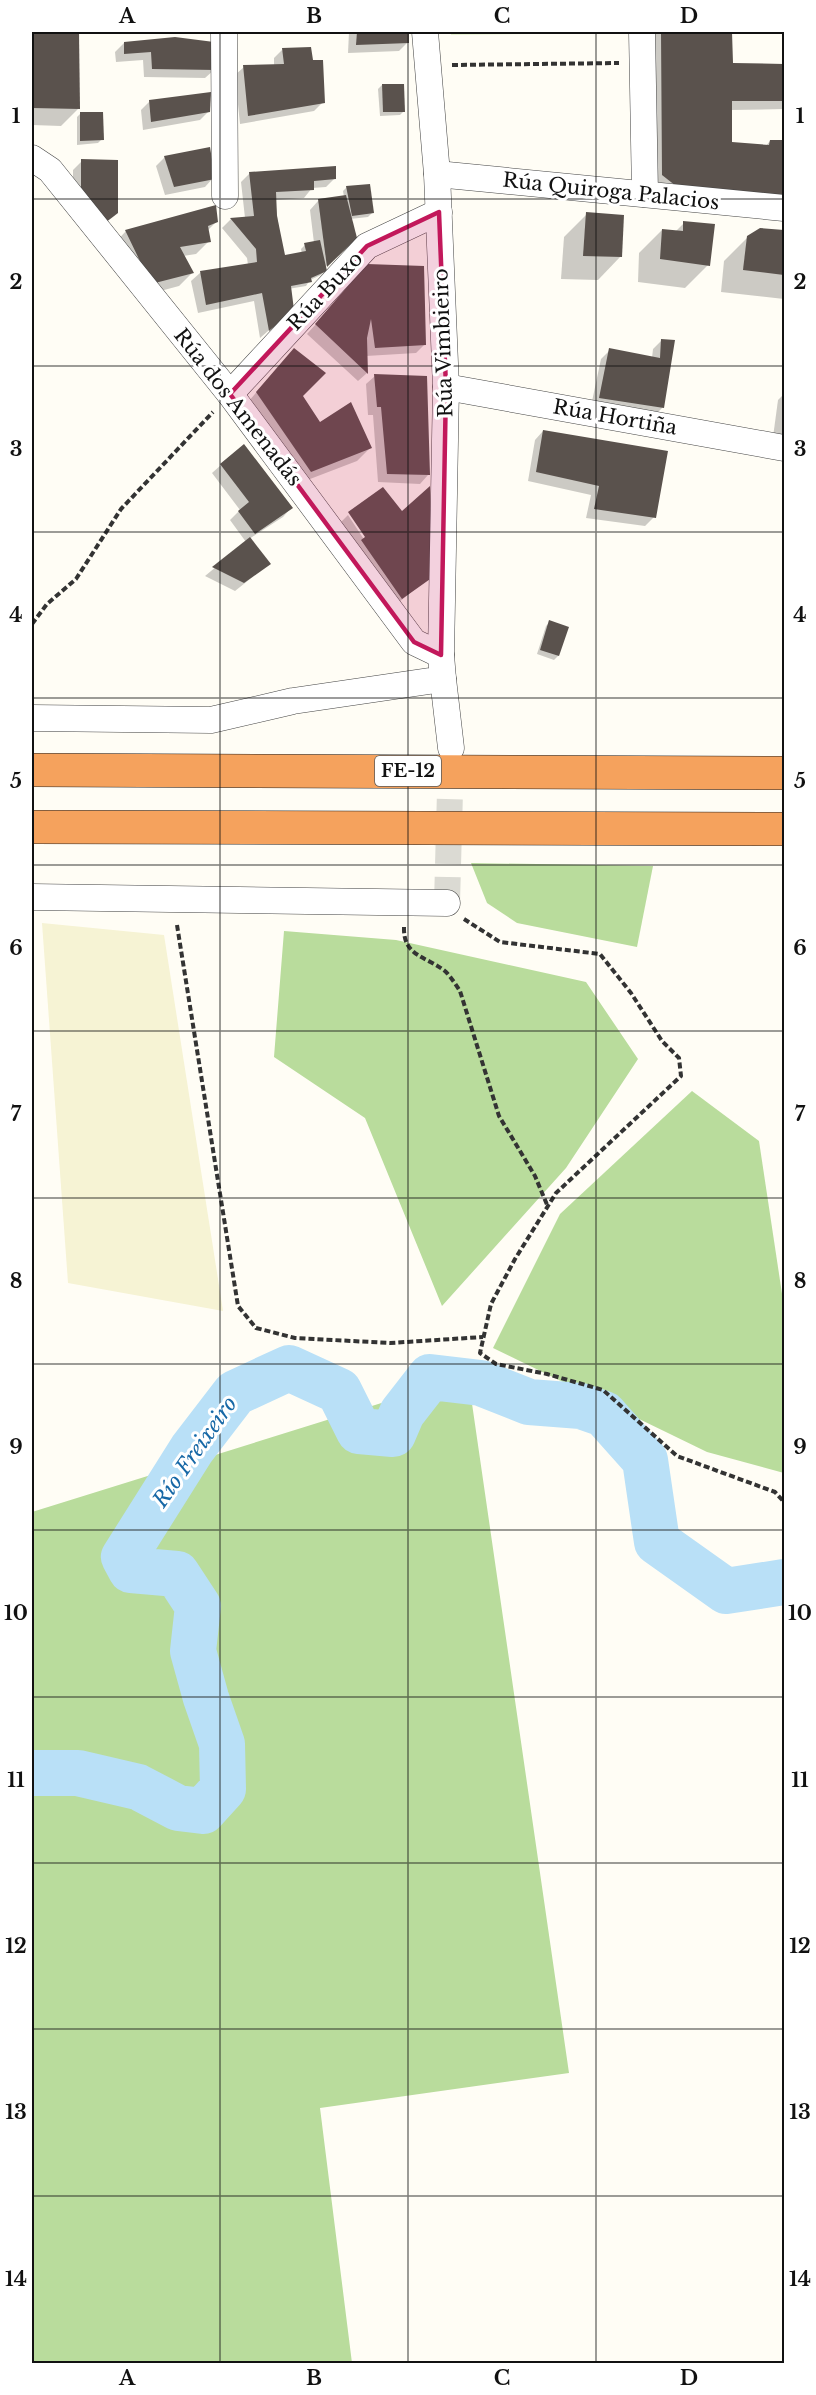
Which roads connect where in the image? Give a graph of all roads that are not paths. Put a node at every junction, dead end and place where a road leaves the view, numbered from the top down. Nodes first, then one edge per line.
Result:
1 (224, 32) edge
2 (425, 32) edge
3 (642, 32) edge
4 (32, 158) edge
5 (437, 174) junction
6 (645, 194) junction
7 (225, 196) dead end
8 (784, 208) edge
9 (439, 212) junction
10 (446, 387) junction
11 (230, 394) junction
12 (784, 448) edge
13 (442, 667) junction
14 (32, 718) edge
15 (451, 748) tunnel mouth
16 (32, 770) edge
17 (784, 773) edge
18 (32, 827) edge
19 (784, 829) edge
20 (32, 897) edge
21 (447, 903) road end

1 - 7 street
2 - 5 street, Rúa Vimbieiro
3 - 6 street
4 - 11 street, Rúa dos Amenadás
5 - 6 street, Rúa Quiroga Palacios
5 - 9 street, Rúa Vimbieiro
6 - 8 street, Rúa Quiroga Palacios
9 - 10 street, Rúa Vimbieiro
9 - 11 street, Rúa Buxo
10 - 12 street, Rúa Hortiña
10 - 13 street, Rúa Vimbieiro
11 - 13 street, Rúa dos Amenadás
13 - 14 street
13 - 15 street, Rúa Vimbieiro
16 - 17 highway, FE-12
18 - 19 highway
20 - 21 street

